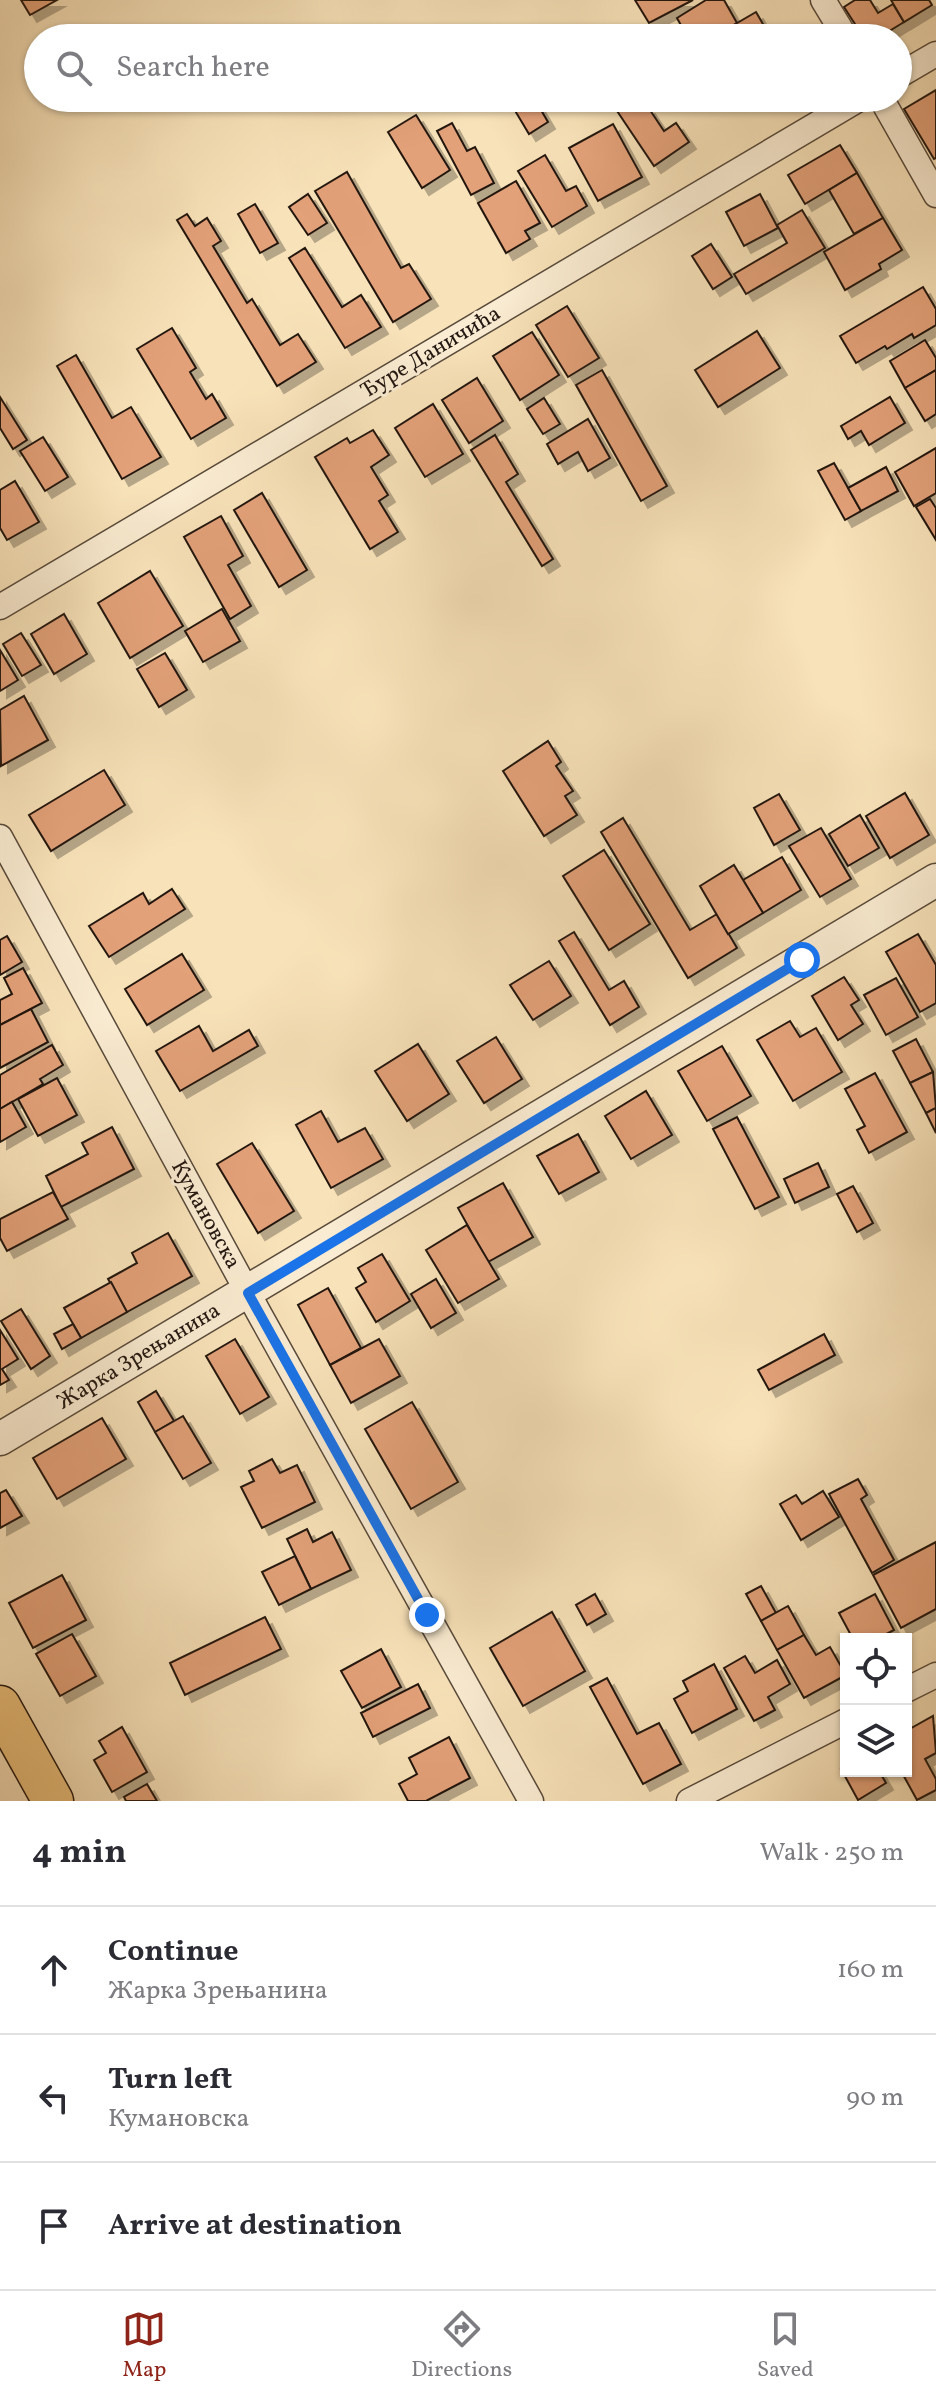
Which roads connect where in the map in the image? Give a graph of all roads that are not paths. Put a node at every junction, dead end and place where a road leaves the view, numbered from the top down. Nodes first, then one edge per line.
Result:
1 (823, 0) edge
2 (838, 24) edge
3 (936, 54) edge
4 (912, 68) edge
5 (837, 112) edge
6 (889, 112) edge
7 (936, 195) edge
8 (0, 607) edge
9 (0, 837) edge
10 (936, 880) edge
11 (248, 1293) junction
12 (0, 1439) edge
13 (936, 1675) edge
14 (912, 1687) edge
15 (0, 1706) edge
16 (840, 1724) edge
17 (53, 1801) edge
18 (531, 1801) edge
19 (689, 1801) edge

1 - 2 street
3 - 4 street
5 - 8 street, Ђуре Даничића
6 - 7 street
9 - 11 street, Кумановска
10 - 11 street, Жарка Зрењанина
11 - 12 street, Жарка Зрењанина
11 - 18 street, Кумановска
13 - 14 street
15 - 17 main road
16 - 19 street

